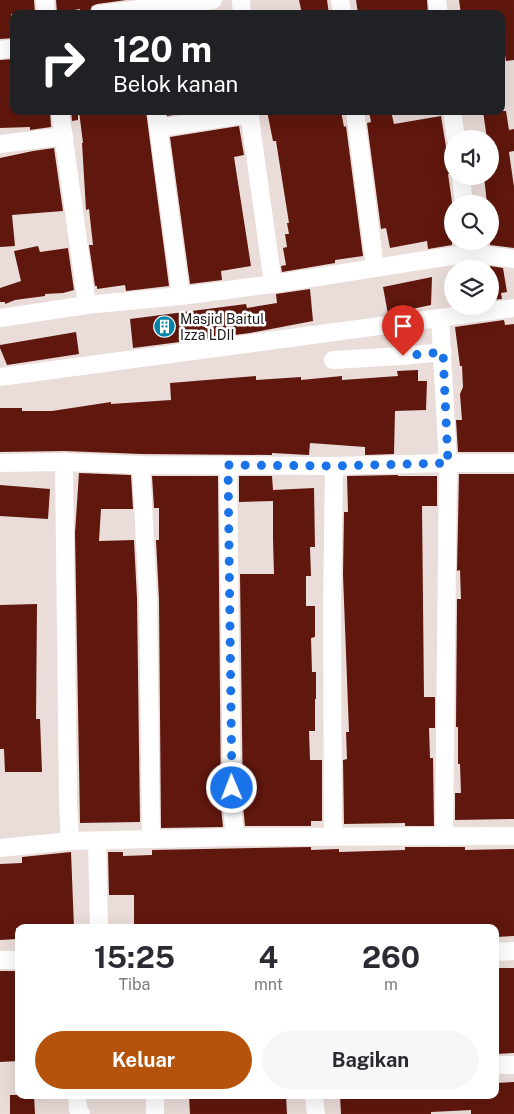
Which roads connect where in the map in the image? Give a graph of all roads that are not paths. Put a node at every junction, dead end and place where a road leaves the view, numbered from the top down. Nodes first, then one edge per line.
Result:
1 (213, 0) edge
2 (148, 7) edge
3 (127, 10) edge
4 (61, 115) edge
5 (223, 115) edge
6 (250, 115) edge
7 (356, 115) edge
8 (453, 115) edge
9 (157, 120) edge
10 (455, 130) edge
11 (64, 136) junction
12 (0, 144) edge
13 (456, 250) edge
14 (481, 250) edge
15 (514, 259) edge
16 (375, 268) junction
17 (273, 284) junction
18 (181, 296) junction
19 (86, 305) junction
20 (514, 308) edge
21 (0, 318) edge
22 (440, 318) junction
23 (443, 352) junction
24 (333, 360) dead end
25 (0, 377) edge
26 (64, 462) junction
27 (0, 463) edge
28 (448, 463) junction
29 (514, 463) edge
30 (141, 465) junction
31 (228, 465) junction
32 (334, 466) junction
33 (514, 836) edge
34 (235, 837) junction
35 (334, 837) junction
36 (444, 837) junction
37 (151, 839) junction
38 (70, 841) junction
39 (97, 841) junction
40 (0, 848) edge
41 (99, 924) edge
42 (514, 951) edge
43 (499, 952) edge
44 (0, 960) edge
45 (15, 960) edge
46 (514, 1064) edge
47 (499, 1065) edge
48 (77, 1099) edge
49 (155, 1099) edge
50 (314, 1099) edge
51 (81, 1114) edge
52 (155, 1114) edge
53 (316, 1114) edge

1 - 2 street
2 - 3 street
4 - 11 street
5 - 9 street
6 - 17 street
7 - 16 street
8 - 10 street
9 - 18 street
11 - 12 street
11 - 19 street
13 - 16 street
14 - 15 street
16 - 17 street
17 - 18 street
18 - 19 street
19 - 21 street
20 - 22 street
22 - 23 street
22 - 25 street
23 - 24 street
23 - 28 street
26 - 27 street
26 - 30 street
26 - 38 street
28 - 29 street
28 - 32 street
28 - 36 street
30 - 31 street
30 - 37 street
31 - 32 street
31 - 34 street
32 - 35 street
33 - 36 street
34 - 35 street
34 - 37 street
35 - 36 street
37 - 39 street
38 - 39 street
38 - 40 street
39 - 41 street
42 - 43 street
44 - 45 street
46 - 47 street
48 - 51 street
49 - 52 street
50 - 53 street

